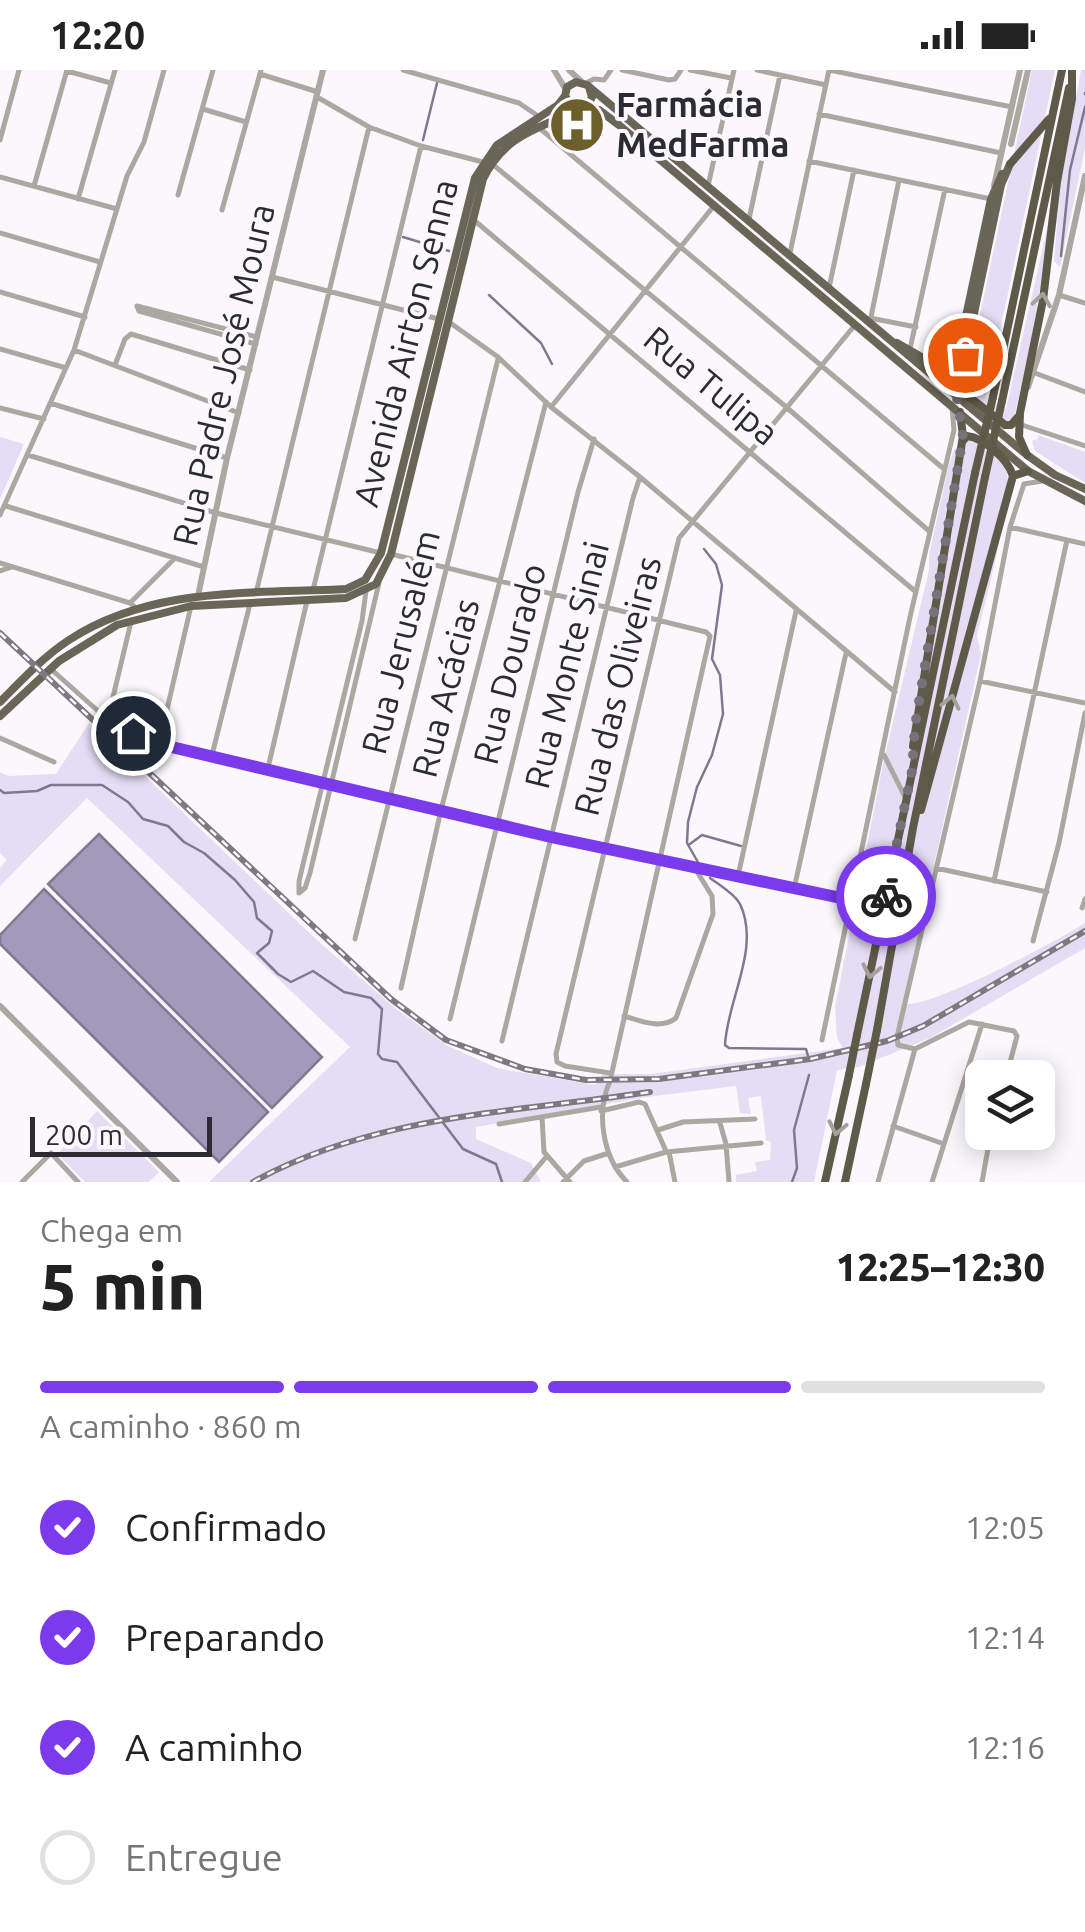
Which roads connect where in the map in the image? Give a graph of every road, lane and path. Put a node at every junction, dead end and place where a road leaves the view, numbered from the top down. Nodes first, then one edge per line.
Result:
1 (19, 70) edge
2 (115, 70) edge
3 (164, 70) edge
4 (213, 70) edge
5 (324, 70) edge
6 (403, 70) edge
7 (440, 70) edge
8 (554, 70) edge
9 (568, 70) edge
10 (612, 70) edge
11 (622, 70) edge
12 (680, 70) edge
13 (690, 70) edge
14 (757, 70) edge
15 (829, 70) edge
16 (1020, 70) edge
17 (1028, 70) edge
18 (1062, 70) edge
19 (67, 71) edge
20 (1072, 71) edge
21 (261, 72) edge
22 (733, 74) edge
23 (780, 75) junction
24 (437, 82) junction
25 (111, 83) junction
26 (586, 84) junction
27 (826, 85) junction
28 (566, 93) junction
29 (317, 94) junction
30 (1012, 107) junction
31 (582, 108) junction
32 (202, 109) junction
33 (819, 114) junction
34 (1052, 115) junction
35 (537, 121) junction
36 (246, 122) junction
37 (368, 127) junction
38 (1038, 133) junction
39 (0, 140) edge
40 (1011, 144) joint
41 (421, 146) junction
42 (1001, 153) junction
43 (809, 161) junction
44 (487, 163) junction
45 (1010, 164) junction
46 (854, 170) junction
47 (0, 176) edge
48 (1085, 176) edge
49 (899, 180) junction
50 (34, 186) junction
51 (708, 186) junction
52 (945, 189) junction
53 (1083, 192) edge
54 (178, 195) dead end
55 (991, 197) junction
56 (78, 199) junction
57 (715, 204) junction
58 (118, 210) junction
59 (222, 210) dead end
60 (749, 219) junction
61 (474, 220) junction
62 (0, 234) edge
63 (680, 246) junction
64 (789, 254) junction
65 (100, 262) junction
66 (272, 278) junction
67 (829, 288) junction
68 (645, 290) junction
69 (328, 291) junction
70 (0, 292) edge
71 (1059, 295) junction
72 (1085, 302) edge
73 (382, 304) junction
74 (169, 315) junction
75 (85, 317) junction
76 (443, 320) junction
77 (863, 321) junction
78 (916, 328) junction
79 (609, 334) junction
80 (257, 340) junction
81 (888, 340) junction
82 (0, 349) edge
83 (74, 350) junction
84 (962, 354) junction
85 (914, 355) junction
86 (498, 358) junction
87 (115, 365) junction
88 (822, 365) junction
89 (66, 368) junction
90 (250, 370) junction
91 (1034, 373) junction
92 (959, 384) junction
93 (1085, 392) edge
94 (1024, 396) junction
95 (998, 399) junction
96 (953, 400) junction
97 (50, 403) junction
98 (548, 404) junction
99 (786, 406) junction
100 (0, 408) edge
101 (960, 412) junction
102 (239, 413) junction
103 (1020, 418) junction
104 (44, 419) junction
105 (594, 439) junction
106 (962, 442) junction
107 (1085, 446) edge
108 (751, 451) junction
109 (26, 455) junction
110 (1027, 455) junction
111 (228, 458) junction
112 (944, 469) junction
113 (1028, 471) junction
114 (980, 474) junction
115 (1013, 476) junction
116 (640, 477) junction
117 (1044, 481) junction
118 (1085, 489) edge
119 (1085, 501) edge
120 (5, 506) junction
121 (216, 513) junction
122 (0, 515) edge
123 (693, 524) junction
124 (270, 526) junction
125 (1010, 527) junction
126 (930, 532) junction
127 (325, 540) junction
128 (1067, 540) junction
129 (1085, 544) edge
130 (386, 554) junction
131 (175, 558) junction
132 (0, 564) edge
133 (444, 566) junction
134 (12, 567) junction
135 (204, 567) junction
136 (0, 572) edge
137 (380, 578) junction
138 (498, 581) junction
139 (312, 590) junction
140 (366, 591) junction
141 (916, 592) junction
142 (256, 593) junction
143 (553, 593) junction
144 (198, 596) junction
145 (279, 597) junction
146 (307, 601) junction
147 (250, 604) junction
148 (133, 605) junction
149 (191, 606) junction
150 (606, 608) junction
151 (796, 611) junction
152 (132, 620) junction
153 (660, 622) junction
154 (846, 652) junction
155 (50, 668) junction
156 (980, 681) junction
157 (895, 692) junction
158 (350, 693) junction
159 (1034, 693) junction
160 (0, 702) edge
161 (1085, 704) edge
162 (1085, 714) edge
163 (0, 716) edge
164 (108, 719) junction
165 (0, 738) edge
166 (159, 744) junction
167 (882, 753) junction
168 (212, 756) junction
169 (54, 762) dead end
170 (268, 769) junction
171 (912, 771) junction
172 (324, 782) junction
173 (332, 784) junction
174 (388, 798) junction
175 (906, 799) junction
176 (441, 810) junction
177 (496, 824) junction
178 (914, 828) junction
179 (551, 837) junction
180 (604, 849) junction
181 (660, 861) junction
182 (936, 868) junction
183 (696, 870) junction
184 (738, 876) junction
185 (994, 881) junction
186 (794, 889) junction
187 (1046, 892) junction
188 (1085, 899) edge
189 (853, 901) junction
190 (884, 907) junction
191 (1082, 908) dead end
192 (354, 939) dead end
193 (1033, 941) dead end
194 (401, 988) dead end
195 (0, 1006) edge
196 (624, 1016) junction
197 (450, 1018) dead end
198 (982, 1024) junction
199 (822, 1040) dead end
200 (502, 1041) dead end
201 (914, 1049) junction
202 (1010, 1060) edge
203 (610, 1073) junction
204 (601, 1109) junction
205 (542, 1117) junction
206 (755, 1119) dead end
207 (720, 1123) junction
208 (499, 1124) dead end
209 (894, 1126) junction
210 (658, 1130) junction
211 (761, 1142) dead end
212 (726, 1144) junction
213 (944, 1144) junction
214 (988, 1150) edge
215 (668, 1152) junction
216 (609, 1154) junction
217 (547, 1156) junction
218 (615, 1167) junction
219 (566, 1181) edge
220 (22, 1182) edge
221 (78, 1182) edge
222 (176, 1182) edge
223 (525, 1182) edge
224 (627, 1182) edge
225 (675, 1182) edge
226 (729, 1182) edge
227 (825, 1182) edge
228 (844, 1182) edge
229 (878, 1182) edge
230 (932, 1182) edge
231 (982, 1182) edge

1 - 39 street
2 - 25 street
3 - 58 street
4 - 32 street
5 - 29 street, Rua Padre José Moura
6 - 24 street
7 - 24 street
8 - 28 street
9 - 26 street
10 - 26 street
11 - 12 street
13 - 22 street
14 - 23 street
15 - 27 street
15 - 30 street
16 - 30 street
17 - 40 street
18 - 34 highway
19 - 25 street
19 - 50 street
94 -> 20 highway
20 - 95 highway
21 - 29 street
21 - 36 street
22 - 51 street
23 - 27 street
23 - 60 street
24 - 35 street
25 - 56 street
26 - 28 main road
26 - 31 main road
26 - 51 main road
27 - 33 street
28 - 31 main road
28 - 35 main road, Avenida Airton Senna
29 - 37 street
29 - 66 street, Rua Padre José Moura
30 - 42 street
31 - 35 main road, Avenida Airton Senna
31 - 57 main road
32 - 36 street
32 - 54 street
33 - 42 street
33 - 43 street
34 - 38 highway
34 - 95 highway
35 - 44 main road, Avenida Airton Senna
35 - 63 street
36 - 59 street
37 - 41 street
37 - 69 street
38 - 40 highway
38 - 45 highway
41 - 44 street
41 - 73 street
42 - 55 street
43 - 46 street
43 - 64 street
44 - 61 main road, Avenida Airton Senna
44 - 68 street
44 - 76 main road, Avenida Airton Senna
45 - 55 main road
45 - 84 main road
46 - 49 street
46 - 67 street
47 - 50 street
48 - 53 street
49 - 52 street
49 - 77 street
50 - 56 street
51 - 60 main road
52 - 55 street
52 - 78 street
53 - 71 street
55 - 84 main road
56 - 58 street
57 - 63 street, Rua Acácias
57 - 77 main road
58 - 65 street
60 - 64 main road
61 - 76 main road, Avenida Airton Senna
61 - 79 street, Rua Tulipa
62 - 65 street
63 - 68 street, Rua Acácias
63 - 88 street
64 - 67 main road
65 - 75 street
66 - 69 street
66 - 80 street, Rua Padre José Moura
67 - 77 main road
68 - 79 street, Rua Acácias
68 - 99 street
69 - 73 street
69 - 124 street
70 - 75 street
71 - 72 street
71 - 91 street
73 - 76 street
73 - 127 street
74 - 74 street
74 - 80 street
75 - 83 street
76 - 86 street
76 - 130 main road, Avenida Airton Senna
77 - 78 street
77 - 81 main road
77 - 88 street, Rua das Oliveiras
77 - 96 main road
78 - 85 street
79 - 98 street, Rua Acácias
79 - 108 street, Rua Tulipa
80 - 90 street, Rua Padre José Moura
81 - 85 main road
81 - 85 main road
82 - 89 street
83 - 87 street
83 - 89 street
84 - 85 main road
84 - 92 main road
85 - 96 main road
86 - 98 street
86 - 133 street, Rua Jerusalém
87 - 90 street
87 - 102 street
88 - 99 street, Rua das Oliveiras
88 - 112 street
89 - 97 street
90 - 102 street, Rua Padre José Moura
91 - 93 street
91 - 94 street
92 - 96 main road
92 - 103 highway
94 - 103 highway
95 - 114 highway, bridge
96 - 101 main road
96 - 110 main road
96 - 112 street
97 - 104 street
97 - 111 street
98 - 105 street
98 - 138 street, Rua Acácias
99 - 108 street, Rua das Oliveiras
99 - 126 street
100 - 104 street
101 - 106 highway
101 - 113 main road
102 - 111 street, Rua Padre José Moura
103 - 107 street
103 - 110 highway
104 - 109 street
105 - 116 street
105 - 143 street, Rua Dourado
106 - 115 highway
106 - 171 highway
108 - 123 street, Rua das Oliveiras
108 - 141 street, Rua Tulipa
109 - 120 street
109 - 121 street
110 - 118 main road
111 - 121 street, Rua Padre José Moura
112 - 126 street
113 - 115 highway
113 - 117 main road
114 - 171 highway
114 - 178 highway
178 -> 115 highway
116 - 123 street
116 - 150 street, Rua Monte Sinai
117 - 119 main road
117 - 125 street
120 - 122 street
120 - 131 street
121 - 124 street
121 - 135 street, Rua Padre José Moura
123 - 151 street
123 - 153 street, Rua das Oliveiras
124 - 127 street
124 - 142 street
125 - 128 street
125 - 156 street
126 - 141 street
127 - 130 street
127 - 139 street
128 - 129 street
128 - 159 street
130 - 133 street
130 - 137 main road, Avenida Airton Senna
130 - 139 main road, Avenida Airton Senna
131 - 135 street
131 - 148 street
132 - 134 street
133 - 138 street
133 - 174 street, Rua Jerusalém
134 - 136 street
134 - 148 street
135 - 144 street, Rua Padre José Moura
137 - 140 main road, Avenida Airton Senna
137 - 158 street, Avenida Airton Senna
138 - 143 street
138 - 176 street, Rua Acácias
139 - 145 main road
140 - 146 main road
140 - 158 street, Avenida Airton Senna
141 - 157 street
142 - 144 main road
142 - 145 main road
143 - 150 street
143 - 177 street, Rua Dourado
144 - 148 main road
145 - 146 main road
145 - 147 main road
146 - 170 street
147 - 149 main road
147 - 168 street
148 - 160 main road
149 - 152 main road
149 - 166 street
150 - 153 street
150 - 179 street, Rua Monte Sinai
151 - 154 street
151 - 184 street
152 - 155 main road
152 - 164 street
153 - 180 street, Rua das Oliveiras
153 - 181 street
154 - 157 street
154 - 186 street
155 - 163 main road
155 - 164 street
156 - 159 street
156 - 182 street
157 - 167 street
158 - 172 street, Avenida Airton Senna
158 - 173 street, Avenida Airton Senna
159 - 161 street
159 - 185 street
162 - 187 street
164 - 166 street
165 - 169 street
166 - 168 street
167 - 175 street
167 - 189 street
168 - 170 street
170 - 172 street
171 - 175 highway
172 - 173 street
172 - 173 street, Avenida Airton Senna
173 - 174 street
174 - 176 street
174 - 192 street, Rua Jerusalém
175 - 190 highway
176 - 177 street
176 - 194 street, Rua Acácias
177 - 179 street
177 - 197 street, Rua Dourado
178 - 228 highway, bridge
179 - 180 street
179 - 200 street, Rua Monte Sinai
180 - 181 street
180 - 203 street, Rua das Oliveiras
181 - 183 street
181 - 196 street
182 - 185 street
182 - 201 street
183 - 184 street
183 - 196 street
184 - 186 street
185 - 187 street
186 - 189 street
187 - 193 street
188 - 191 street
189 - 190 street
189 - 199 street
190 -> 227 highway, bridge
195 - 222 street
196 - 203 street
198 - 201 street
198 - 202 street
198 - 213 street
201 - 209 street
203 - 204 street
204 - 205 street
204 - 210 street
204 - 216 street
205 - 208 street
205 - 217 street
206 - 207 street
207 - 210 street
207 - 212 street
209 - 213 street
209 - 229 street
210 - 215 street
211 - 212 street
212 - 215 street
212 - 226 street
213 - 230 street
214 - 231 street
215 - 218 street
215 - 225 street
216 - 218 street
216 - 219 street
217 - 219 street
217 - 223 street
218 - 224 street
220 - 221 street

